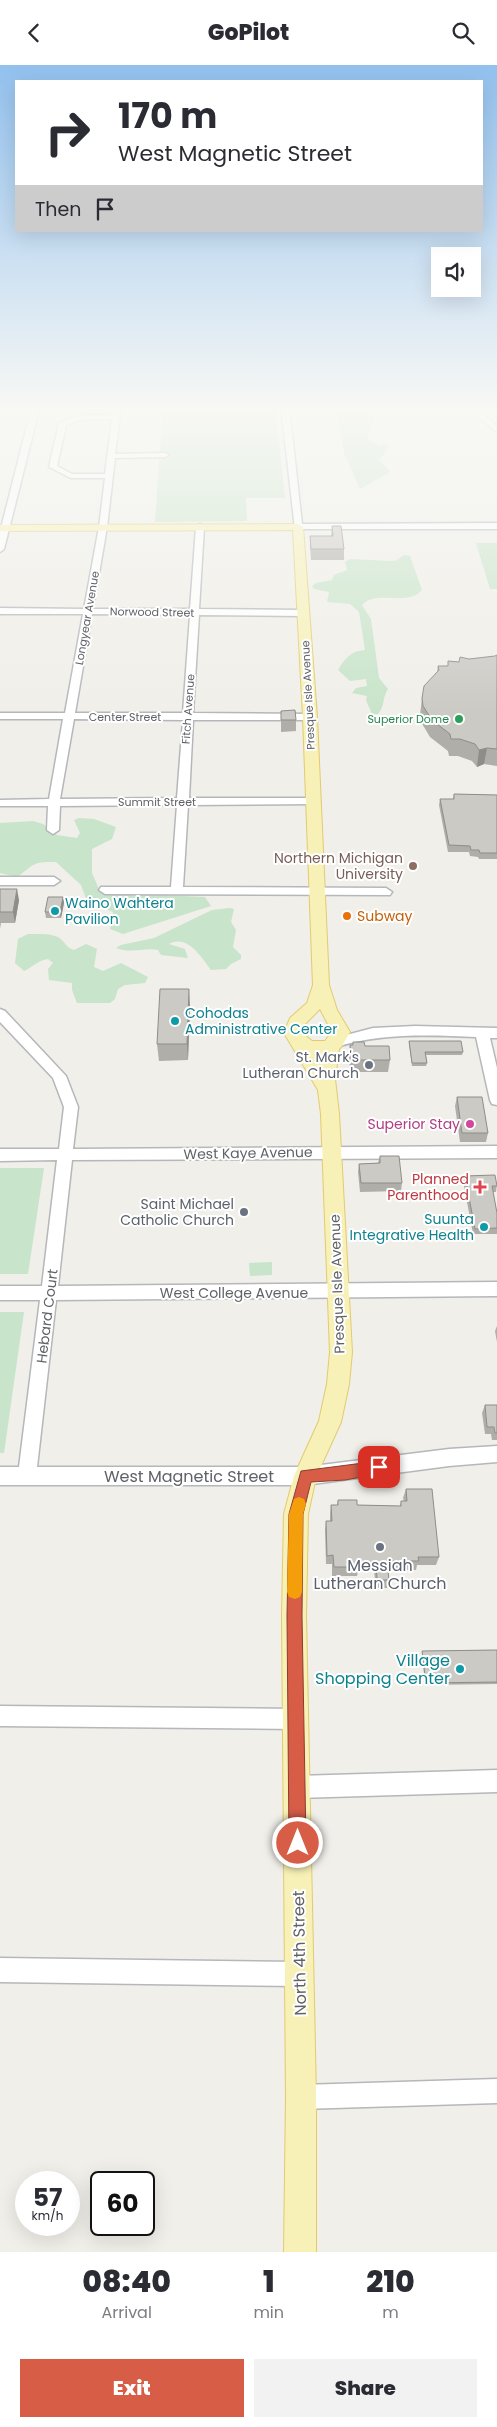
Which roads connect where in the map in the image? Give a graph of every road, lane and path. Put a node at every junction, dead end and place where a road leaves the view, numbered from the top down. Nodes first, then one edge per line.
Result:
1 (8, 508) edge
2 (105, 508) edge
3 (296, 508) edge
4 (497, 526) edge
5 (103, 527) junction
6 (200, 527) junction
7 (298, 527) junction
8 (3, 528) edge
9 (0, 549) edge
10 (0, 611) edge
11 (88, 611) junction
12 (194, 612) junction
13 (303, 613) junction
14 (0, 716) edge
15 (70, 716) junction
16 (188, 717) junction
17 (310, 717) junction
18 (314, 801) junction
19 (54, 802) junction
20 (183, 802) junction
21 (0, 803) edge
22 (52, 830) dead end
23 (0, 881) edge
24 (54, 881) dead end
25 (105, 890) dead end
26 (177, 891) junction
27 (317, 891) junction
28 (386, 893) dead end
29 (321, 985) junction
30 (0, 1014) edge
31 (300, 1019) junction
32 (335, 1021) junction
33 (389, 1032) junction
34 (490, 1033) edge
35 (297, 1040) junction
36 (334, 1044) junction
37 (325, 1087) junction
38 (497, 1100) edge
39 (331, 1152) junction
40 (497, 1152) edge
41 (0, 1155) edge
42 (65, 1155) junction
43 (497, 1289) edge
44 (0, 1293) edge
45 (50, 1293) junction
46 (340, 1293) junction
47 (497, 1453) edge
48 (0, 1476) edge
49 (306, 1476) junction
50 (27, 1477) junction
51 (0, 1716) edge
52 (295, 1719) junction
53 (497, 1781) edge
54 (297, 1787) junction
55 (0, 1970) edge
56 (299, 1974) junction
57 (497, 2091) edge
58 (301, 2097) junction
59 (300, 2252) edge

1 - 8 street
2 - 5 street, Longyear Avenue
3 - 7 street, Presque Isle Avenue
4 - 7 street
5 - 6 main road
5 - 8 main road
5 - 11 street, Longyear Avenue
6 - 7 main road
6 - 12 street, Fitch Avenue
7 - 13 main road, Presque Isle Avenue
8 - 9 street
10 - 11 street, Norwood Street
11 - 12 street, Norwood Street
11 - 15 street, Longyear Avenue
12 - 13 street, Norwood Street
12 - 16 street, Fitch Avenue
13 - 17 main road, Presque Isle Avenue
14 - 15 street, Center Street
15 - 16 street, Center Street
15 - 19 street, Longyear Avenue
16 - 17 street, Center Street
16 - 20 street, Fitch Avenue
17 - 18 main road, Presque Isle Avenue
18 - 20 street, Summit Street
18 - 27 main road, Presque Isle Avenue
19 - 20 street, Summit Street
19 - 21 street, Summit Street
19 - 22 street, Longyear Avenue
20 - 26 street, Fitch Avenue
23 - 24 street
25 - 26 street
26 - 27 street
27 - 28 street
27 - 29 main road, Presque Isle Avenue
29 - 31 main road, Presque Isle Avenue
29 - 32 main road, Presque Isle Avenue
30 - 42 street, Hebard Court
31 - 32 main road
31 - 35 main road, Presque Isle Avenue
32 - 33 street
32 - 36 main road, Presque Isle Avenue
33 - 34 street
33 - 36 street
34 - 38 street
35 - 36 main road
35 - 37 main road, Presque Isle Avenue
36 - 37 main road, Presque Isle Avenue
37 - 39 main road, Presque Isle Avenue
39 - 40 street, West Kaye Avenue
39 - 42 street, West Kaye Avenue
39 - 46 main road, Presque Isle Avenue
41 - 42 street, West Kaye Avenue
42 - 45 street, Hebard Court
43 - 46 street, West College Avenue
44 - 45 street, West College Avenue
45 - 46 street, West College Avenue
45 - 50 street, Hebard Court
46 - 49 main road, Presque Isle Avenue
47 - 49 street, West Magnetic Street
48 - 50 street, West Magnetic Street
49 - 50 street, West Magnetic Street
49 - 52 main road, North 4th Street
51 - 52 street
52 - 54 main road, North 4th Street
53 - 54 street
54 - 56 main road, North 4th Street
55 - 56 street
56 - 58 main road, North 4th Street
57 - 58 street
58 - 59 main road, North 4th Street

